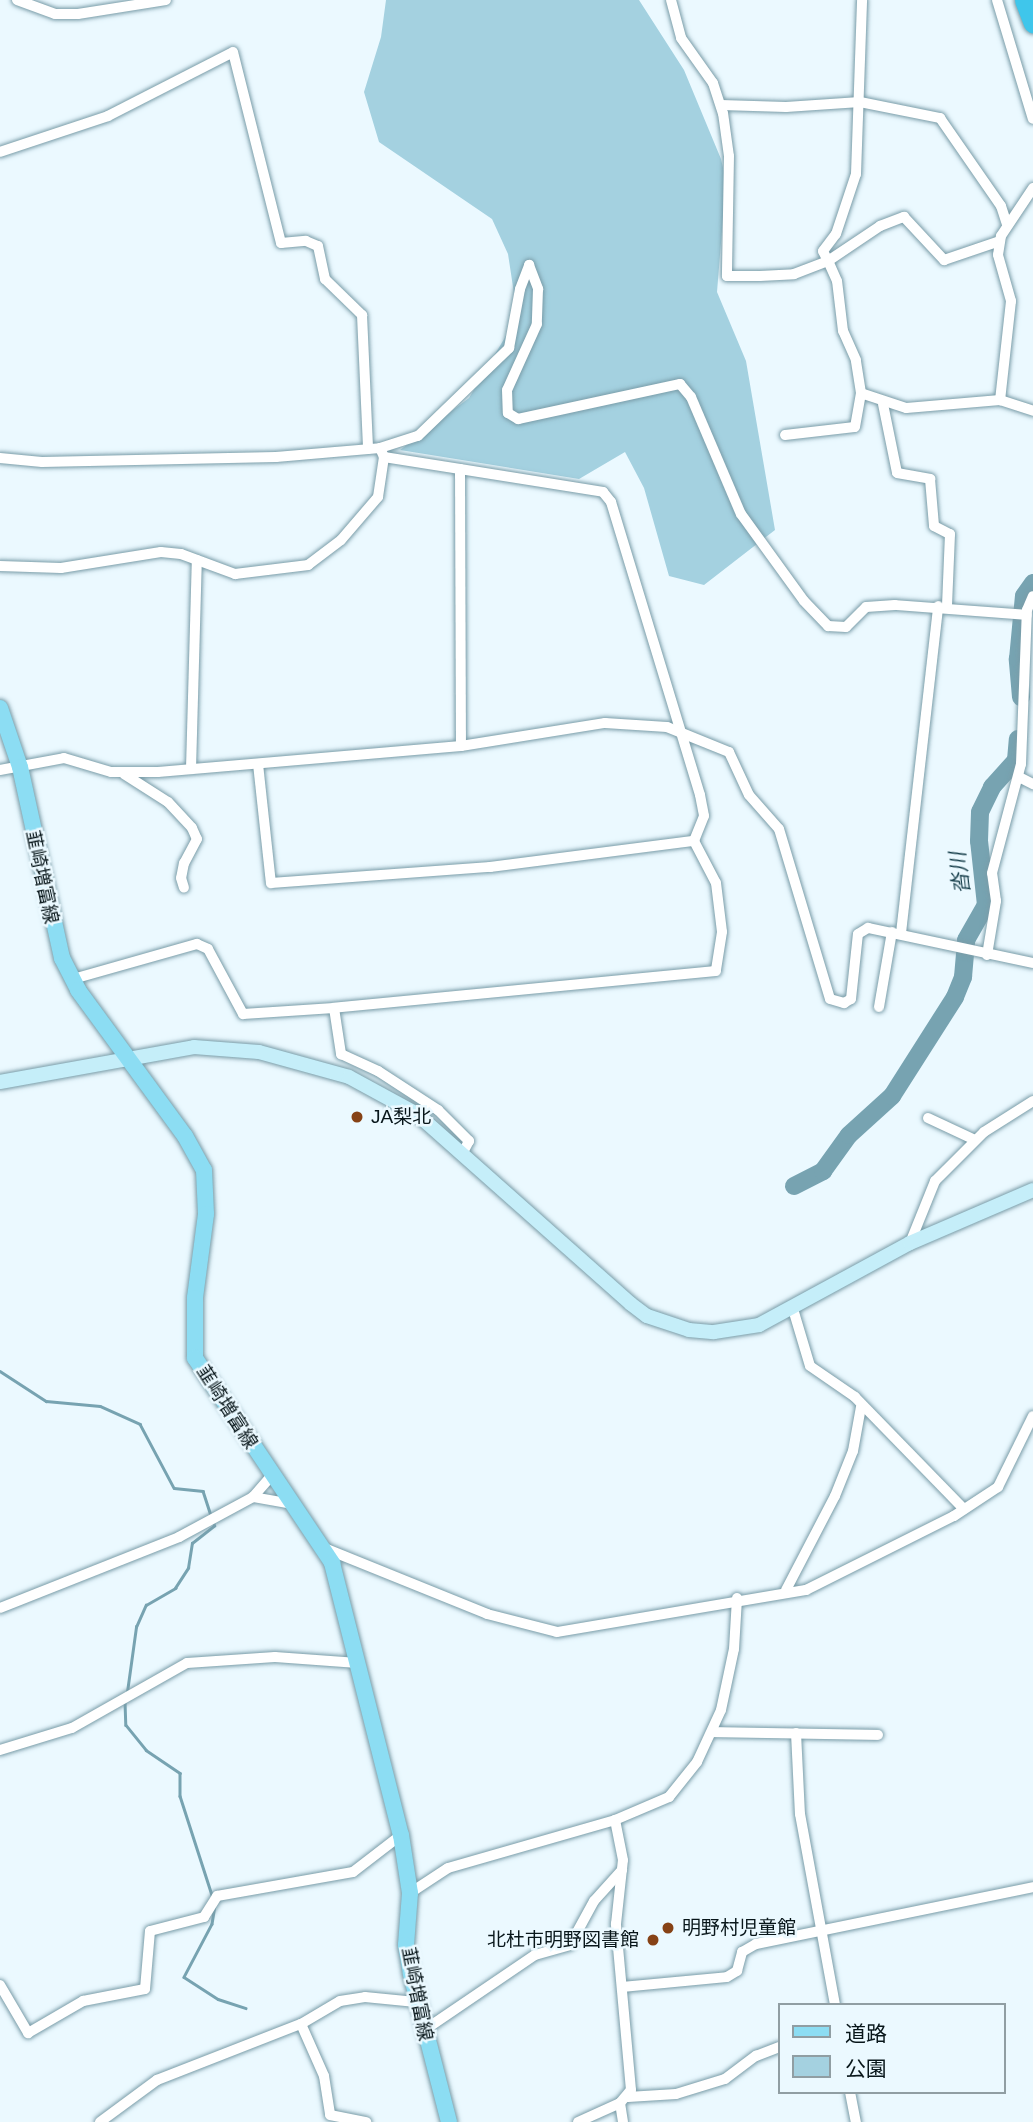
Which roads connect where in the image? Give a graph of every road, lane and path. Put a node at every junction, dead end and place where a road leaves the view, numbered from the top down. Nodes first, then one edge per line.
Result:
1 (17, 0) edge
2 (166, 0) edge
3 (671, 0) edge
4 (862, 0) edge
5 (997, 0) edge
6 (1024, 0) edge
7 (100, 6) edge
8 (1033, 23) edge
9 (860, 102) junction
10 (721, 105) junction
11 (1033, 119) edge
12 (0, 152) edge
13 (1033, 188) edge
14 (1007, 225) junction
15 (1000, 241) junction
16 (828, 261) junction
17 (861, 393) junction
18 (1000, 400) junction
19 (883, 404) junction
20 (1033, 411) edge
21 (785, 435) dead end
22 (377, 451) junction
23 (0, 458) edge
24 (460, 469) junction
25 (197, 561) junction
26 (0, 566) edge
27 (1033, 596) edge
28 (943, 606) junction
29 (1027, 615) junction
30 (0, 708) edge
31 (681, 730) junction
32 (461, 746) junction
33 (258, 764) junction
34 (20, 767) junction
35 (191, 769) junction
36 (0, 770) edge
37 (124, 774) junction
38 (1019, 777) junction
39 (1033, 784) edge
40 (694, 841) junction
41 (184, 888) dead end
42 (897, 932) junction
43 (987, 955) junction
44 (1033, 963) edge
45 (73, 979) junction
46 (879, 1007) dead end
47 (334, 1008) junction
48 (129, 1057) junction
49 (0, 1082) edge
50 (1033, 1101) edge
51 (928, 1118) dead end
52 (975, 1140) junction
53 (462, 1154) junction
54 (1033, 1190) edge
55 (910, 1244) junction
56 (793, 1309) junction
57 (861, 1407) junction
58 (1033, 1416) edge
59 (272, 1475) junction
60 (253, 1497) junction
61 (292, 1504) junction
62 (964, 1509) junction
63 (324, 1548) junction
64 (786, 1590) junction
65 (737, 1598) junction
66 (0, 1608) edge
67 (358, 1663) junction
68 (713, 1732) junction
69 (796, 1733) junction
70 (878, 1735) dead end
71 (0, 1750) edge
72 (615, 1820) junction
73 (401, 1835) junction
74 (622, 1870) junction
75 (1033, 1886) edge
76 (410, 1893) junction
77 (821, 1930) junction
78 (0, 1985) edge
79 (622, 1987) junction
80 (416, 2002) junction
81 (835, 2003) edge
82 (301, 2024) junction
83 (423, 2031) junction
84 (778, 2048) edge
85 (850, 2094) edge
86 (624, 2100) junction
87 (100, 2122) edge
88 (366, 2122) edge
89 (449, 2122) edge
90 (578, 2122) edge
91 (623, 2122) edge
92 (856, 2122) edge

1 - 7 street
2 - 7 street
3 - 10 street
4 - 9 street
5 - 11 street
6 - 8 highway
9 - 10 street
9 - 14 street
9 - 16 street
10 - 16 street
12 - 22 street
13 - 14 street
14 - 15 street
15 - 16 street
15 - 18 street
16 - 17 street
17 - 19 street
17 - 21 street
18 - 19 street
18 - 20 street
19 - 28 street
22 - 23 street
22 - 24 street
22 - 25 street
22 - 28 street
24 - 31 street
24 - 32 street
25 - 26 street
25 - 35 street
27 - 29 street
28 - 29 street
28 - 42 street
29 - 38 street
30 - 34 main road, 韮崎増富線
31 - 32 street
31 - 40 street
31 - 42 street
32 - 33 street
33 - 35 street
33 - 40 street
34 - 36 street
34 - 37 street
34 - 45 main road, 韮崎増富線
35 - 37 street
37 - 41 street
38 - 39 street
38 - 43 street
40 - 47 street
42 - 43 street
42 - 46 street
43 - 44 street
45 - 47 street
45 - 48 main road, 韮崎増富線
47 - 53 street
48 - 49 street
48 - 53 street
48 - 59 main road, 韮崎増富線
50 - 52 street
51 - 52 street
52 - 55 street
53 - 56 street
54 - 55 street
55 - 56 street
56 - 57 street
57 - 62 street
57 - 64 street
58 - 62 street
59 - 60 street
59 - 61 main road, 韮崎増富線
60 - 61 street
60 - 66 street
61 - 63 main road, 韮崎増富線
62 - 64 street
63 - 65 street
63 - 67 main road, 韮崎増富線
64 - 65 street
65 - 68 street
67 - 71 street
67 - 73 main road, 韮崎増富線
68 - 69 street
68 - 72 street
69 - 70 street
69 - 77 street
72 - 74 street
72 - 76 street
73 - 76 main road, 韮崎増富線
73 - 78 street
74 - 79 street
74 - 83 street
75 - 77 street
76 - 80 main road, 韮崎増富線
77 - 79 street
77 - 81 street
79 - 86 street
80 - 82 street
80 - 83 main road, 韮崎増富線
82 - 87 street
82 - 88 street
83 - 89 main road, 韮崎増富線
84 - 86 street
85 - 92 street
86 - 90 street
86 - 91 street

